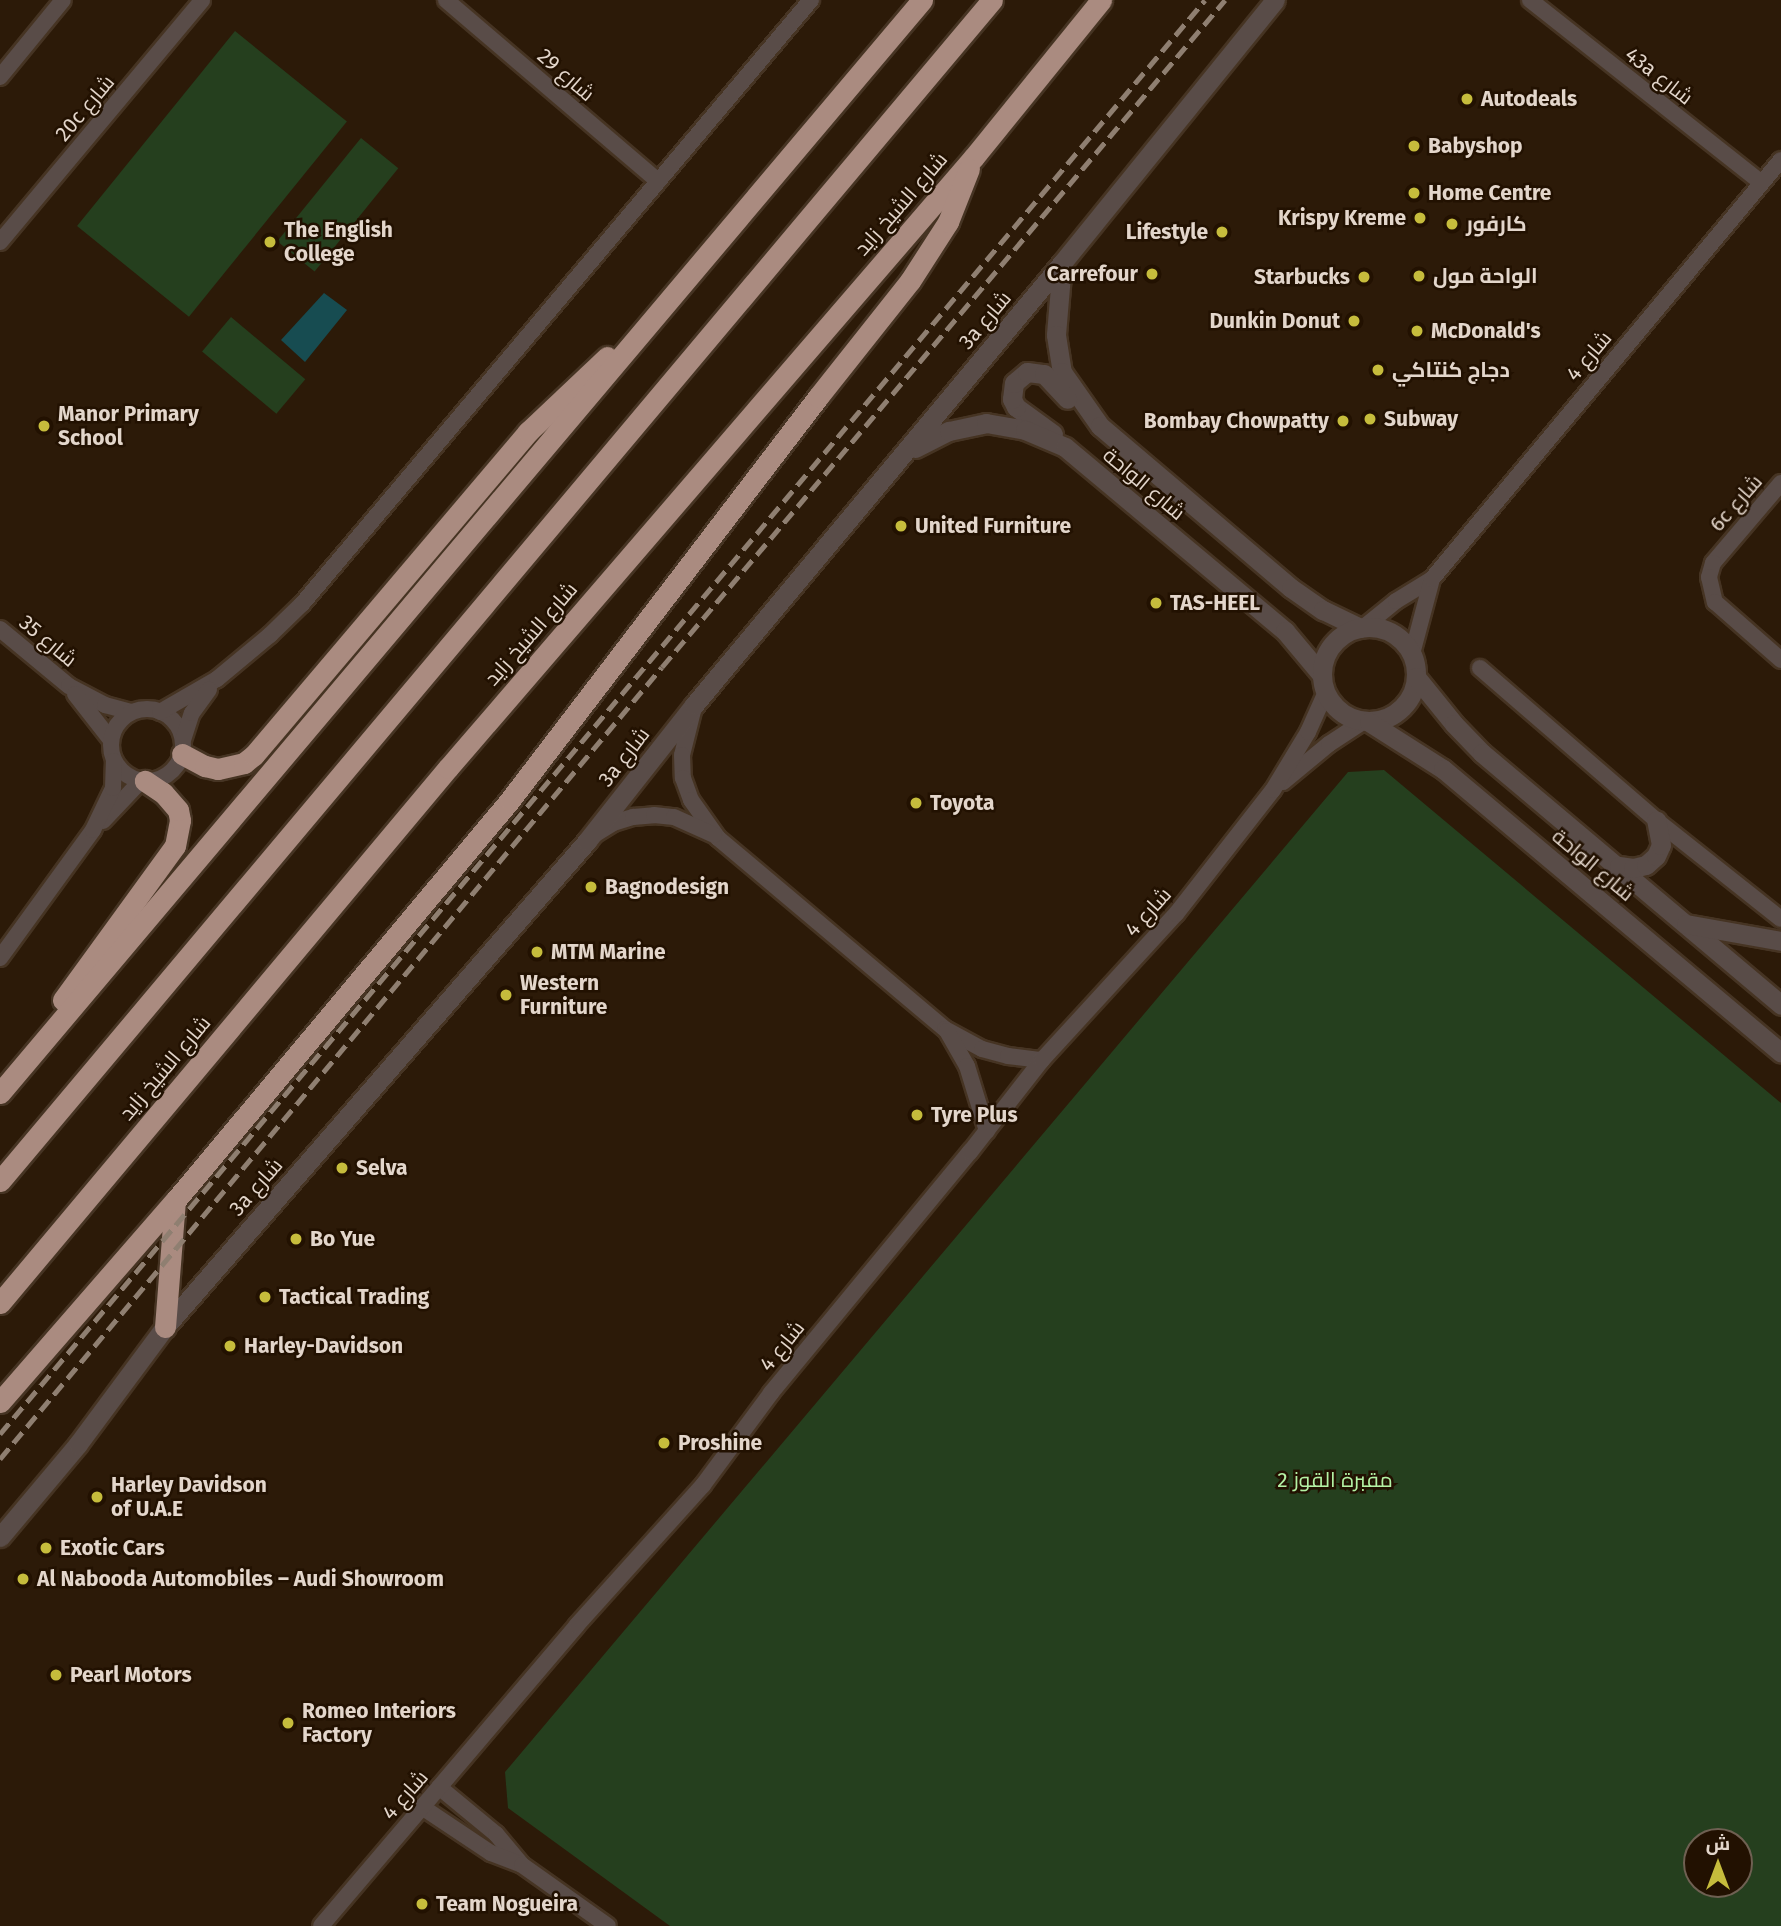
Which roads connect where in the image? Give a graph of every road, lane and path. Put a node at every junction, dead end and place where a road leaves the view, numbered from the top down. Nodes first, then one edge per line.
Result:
1 (63, 0) edge
2 (446, 0) edge
3 (811, 0) edge
4 (922, 0) edge
5 (992, 0) edge
6 (1101, 0) edge
7 (1275, 0) edge
8 (1530, 0) edge
9 (194, 3) edge
10 (0, 76) edge
11 (974, 157) junction
12 (1781, 160) edge
13 (658, 181) junction
14 (1762, 183) junction
15 (0, 242) edge
16 (1062, 264) junction
17 (637, 335) junction
18 (1100, 426) junction
19 (1066, 447) junction
20 (902, 456) junction
21 (1781, 483) edge
22 (1432, 579) junction
23 (1362, 627) junction
24 (0, 629) edge
25 (1412, 654) junction
26 (1781, 660) edge
27 (1480, 667) dead end
28 (1416, 677) junction
29 (217, 679) junction
30 (1323, 684) junction
31 (69, 686) junction
32 (694, 705) junction
33 (131, 712) junction
34 (160, 712) junction
35 (1366, 722) junction
36 (111, 740) junction
37 (182, 747) junction
38 (114, 761) junction
39 (143, 781) junction
40 (1273, 790) junction
41 (1656, 820) junction
42 (93, 830) junction
43 (719, 838) junction
44 (587, 841) junction
45 (1619, 866) junction
46 (1781, 919) edge
47 (1685, 924) junction
48 (1781, 941) edge
49 (0, 958) edge
50 (1781, 1005) edge
51 (946, 1029) junction
52 (1781, 1053) edge
53 (1042, 1060) junction
54 (19, 1070) junction
55 (0, 1093) edge
56 (987, 1131) junction
57 (0, 1181) edge
58 (175, 1201) junction
59 (0, 1303) edge
60 (165, 1327) junction
61 (0, 1402) edge
62 (0, 1537) edge
63 (439, 1787) junction
64 (422, 1807) junction
65 (522, 1865) junction
66 (321, 1926) edge
67 (608, 1926) edge

1 - 10 street
2 - 13 street, شارع 29
3 - 13 street
4 - 17 highway
5 - 57 highway
6 - 11 highway, شارع الشيخ زايد
7 - 16 street, 3a شارع
8 - 14 street, 43a شارع
9 - 15 street, 20c شارع
11 - 58 highway
11 - 59 highway, شارع الشيخ زايد
12 - 14 street, شارع 4
13 - 29 street
14 - 22 street, شارع 4
16 - 18 street, شارع الواحة
16 - 20 street, 3a شارع
17 - 37 highway
17 - 54 highway
18 - 19 street
18 - 23 street, شارع الواحة
19 - 20 street, شارع الواحة
19 - 30 street, شارع الواحة
20 - 32 street, 3a شارع
21 - 26 street, 6c شارع
22 - 23 street, شارع 4
22 - 25 street, شارع 4
23 - 25 street
23 - 30 street
24 - 31 street, شارع 35
25 - 28 street
27 - 41 street
28 - 35 street
28 - 45 street, شارع الواحة
29 - 34 street
29 - 37 street
30 - 35 street
30 - 40 street, شارع 4
31 - 33 street, شارع 35
31 - 36 street, شارع 35
32 - 43 street
32 - 44 street, 3a شارع
33 - 34 street
33 - 36 street
34 - 37 street
35 - 40 street, شارع 4
35 - 52 street, شارع الواحة
36 - 38 street
37 - 39 street
38 - 39 street
38 - 42 street
39 - 42 street
39 - 54 highway
40 - 53 street, شارع 4
41 - 45 street
41 - 46 street
42 - 49 street
43 - 44 street
43 - 51 street
44 - 60 street, 3a شارع
45 - 47 street, شارع الواحة
47 - 48 street
47 - 50 street, شارع الواحة
51 - 53 street
51 - 56 street
53 - 56 street, شارع 4
54 - 55 highway
56 - 63 street, شارع 4
58 - 60 highway
58 - 61 highway
60 - 62 street, 3a شارع
63 - 64 street, شارع 4
63 - 65 street
64 - 65 street
64 - 66 street, شارع 4
65 - 67 street

